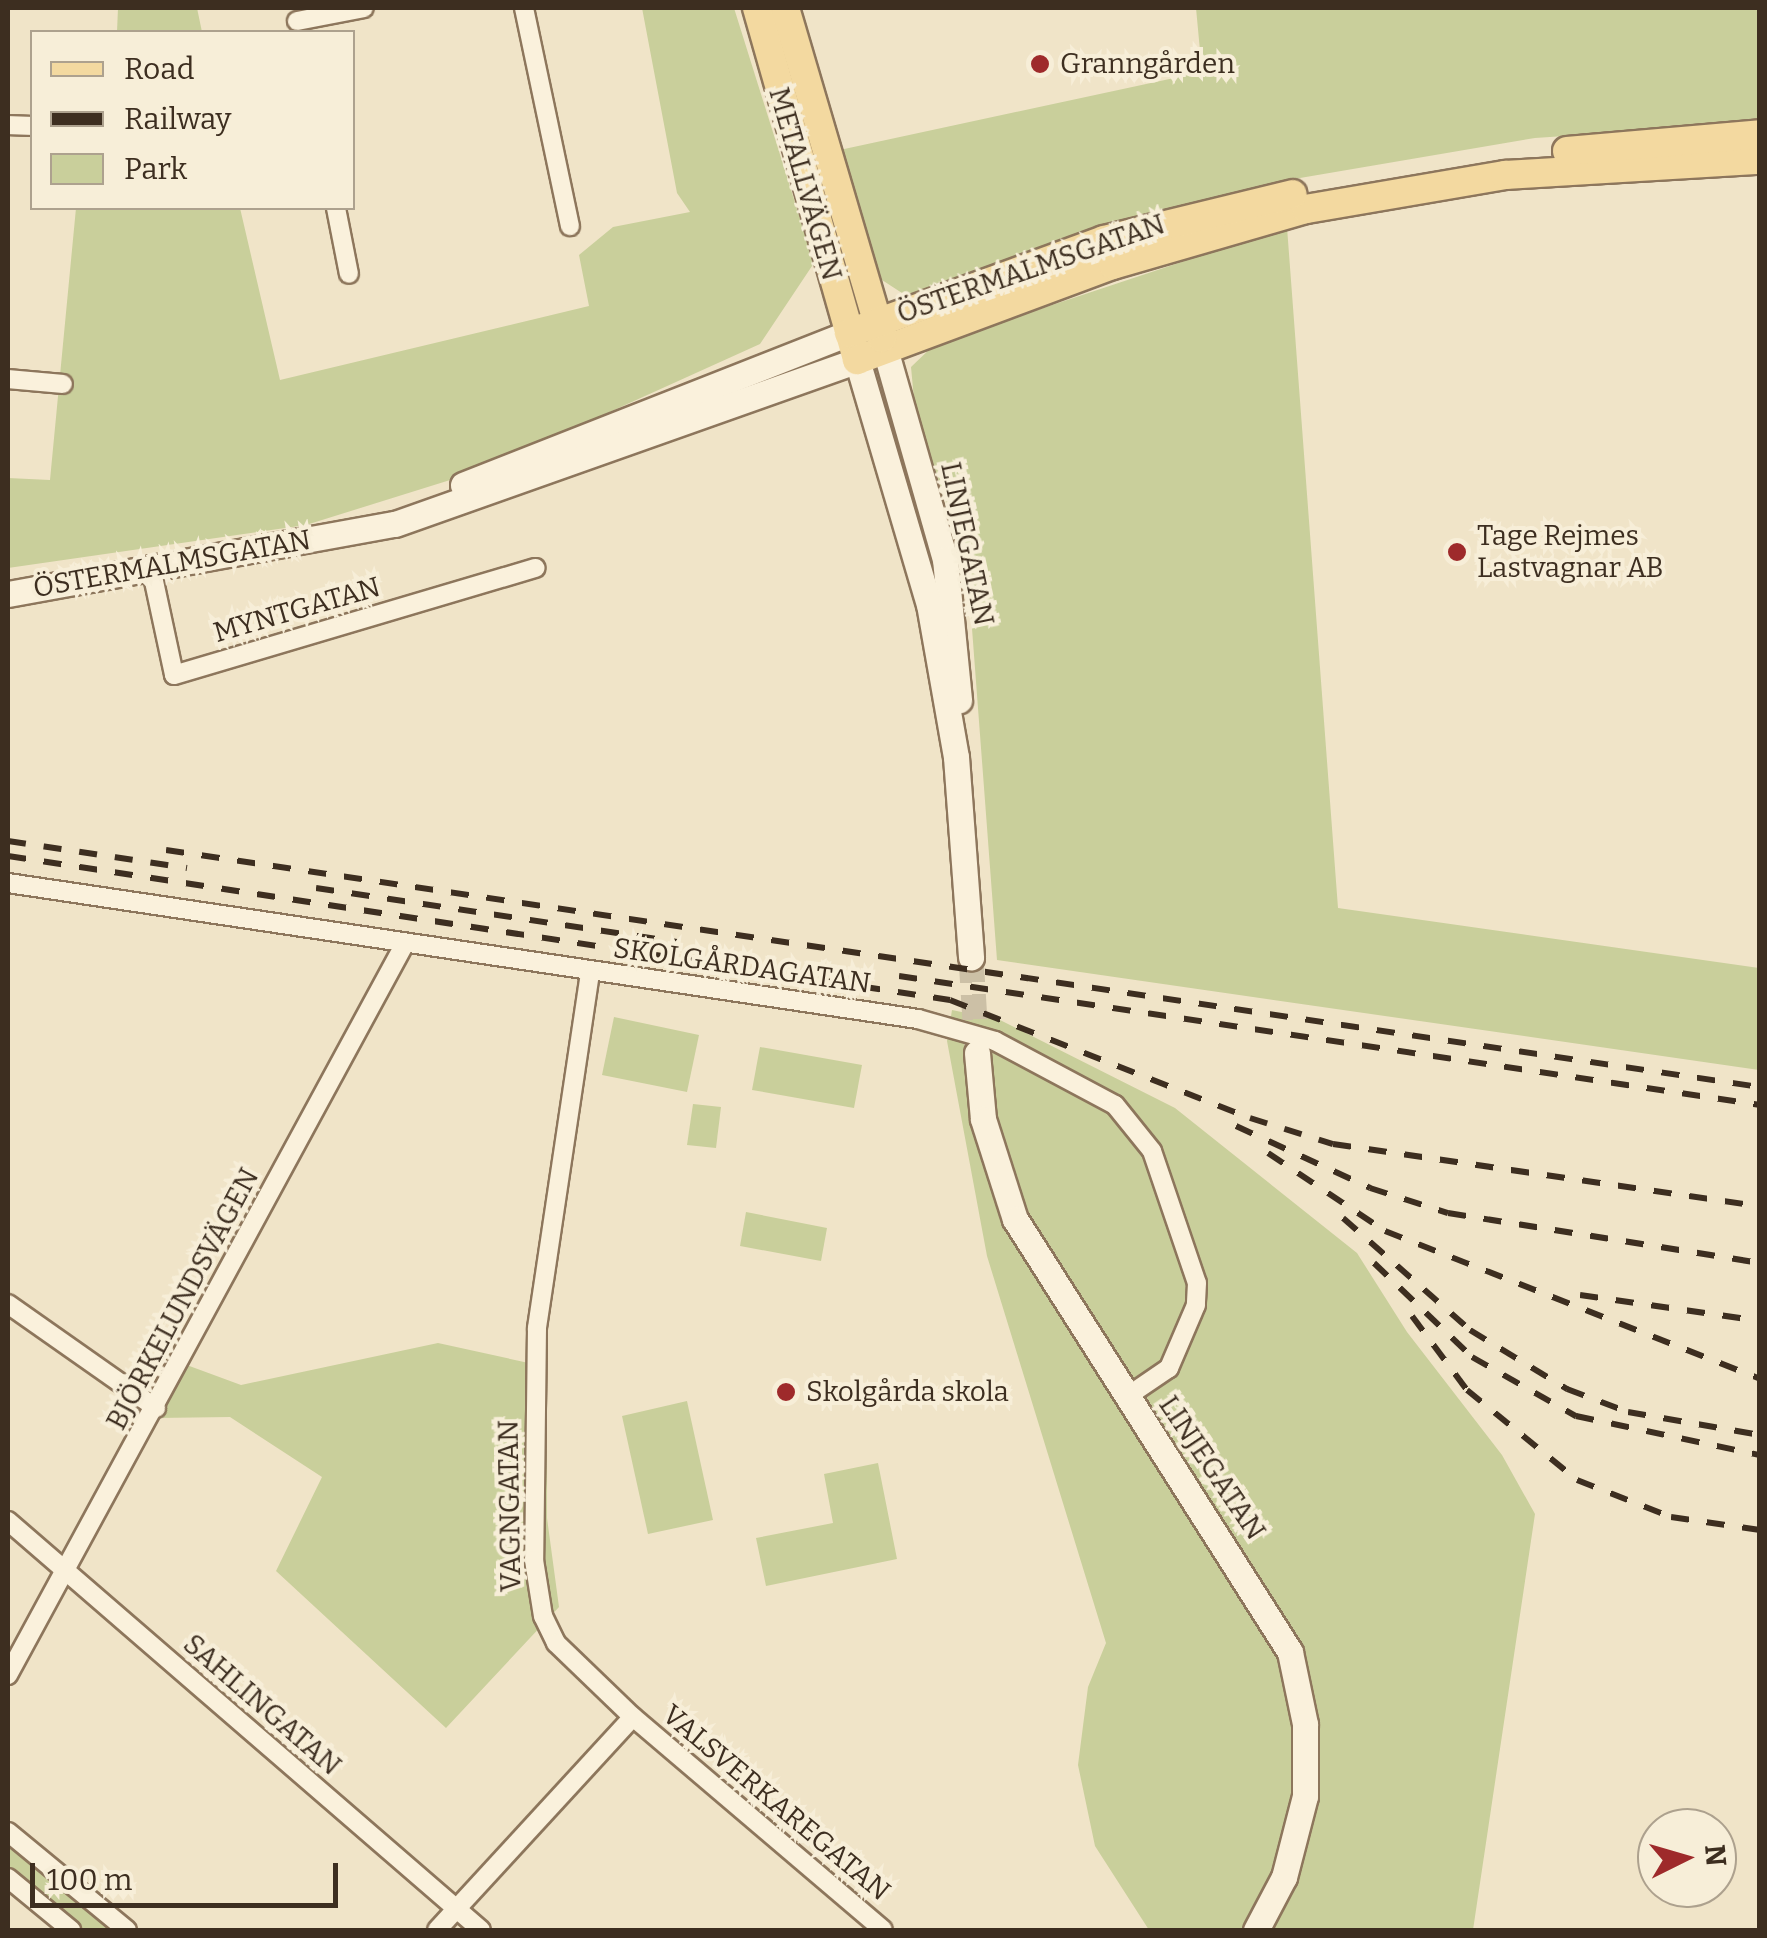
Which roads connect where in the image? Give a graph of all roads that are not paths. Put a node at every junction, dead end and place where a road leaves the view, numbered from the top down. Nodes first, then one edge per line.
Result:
1 (364, 8) edge
2 (524, 8) edge
3 (757, 8) edge
4 (785, 8) edge
5 (297, 20) edge
6 (1760, 134) edge
7 (1760, 160) edge
8 (336, 210) edge
9 (570, 226) dead end
10 (350, 274) dead end
11 (876, 322) junction
12 (853, 346) junction
13 (886, 349) junction
14 (8, 378) edge
15 (62, 384) dead end
16 (536, 568) dead end
17 (152, 572) junction
18 (8, 594) edge
19 (956, 756) junction
20 (8, 883) edge
21 (403, 947) junction
22 (971, 957) tunnel mouth
23 (590, 973) junction
24 (977, 1053) tunnel mouth
25 (8, 1304) edge
26 (1128, 1396) junction
27 (156, 1408) junction
28 (8, 1522) edge
29 (67, 1573) junction
30 (8, 1675) edge
31 (633, 1718) junction
32 (8, 1832) edge
33 (8, 1878) edge
34 (456, 1909) junction
35 (70, 1930) edge
36 (127, 1930) edge
37 (437, 1930) edge
38 (481, 1930) edge
39 (883, 1930) edge
40 (1256, 1930) edge

1 - 5 street
2 - 9 street
3 - 12 main road, METALLVÄGEN
4 - 11 main road, METALLVÄGEN
6 - 11 main road, ÖSTERMALMSGATAN
7 - 13 main road, ÖSTERMALMSGATAN
8 - 10 street
11 - 12 main road, ÖSTERMALMSGATAN
11 - 13 main road, METALLVÄGEN
12 - 13 main road, ÖSTERMALMSGATAN
12 - 17 street, ÖSTERMALMSGATAN
12 - 19 street, LINJEGATAN
13 - 19 street, LINJEGATAN
14 - 15 street
16 - 17 street, MYNTGATAN
17 - 18 street, ÖSTERMALMSGATAN
19 - 22 street, LINJEGATAN
20 - 21 street, SKOLGÅRDAGATAN
21 - 23 street, SKOLGÅRDAGATAN
21 - 27 street, BJÖRKELUNDSVÄGEN
23 - 26 street, SKOLGÅRDAGATAN
23 - 31 street, VAGNGATAN
24 - 26 street, LINJEGATAN
25 - 27 street
26 - 40 street, LINJEGATAN
27 - 29 street, BJÖRKELUNDSVÄGEN
28 - 29 street, SAHLINGATAN
29 - 30 street, BJÖRKELUNDSVÄGEN
29 - 34 street, SAHLINGATAN
31 - 34 street
31 - 39 street, VALSVERKAREGATAN
32 - 36 street
33 - 35 street
34 - 37 street
34 - 38 street, SAHLINGATAN

